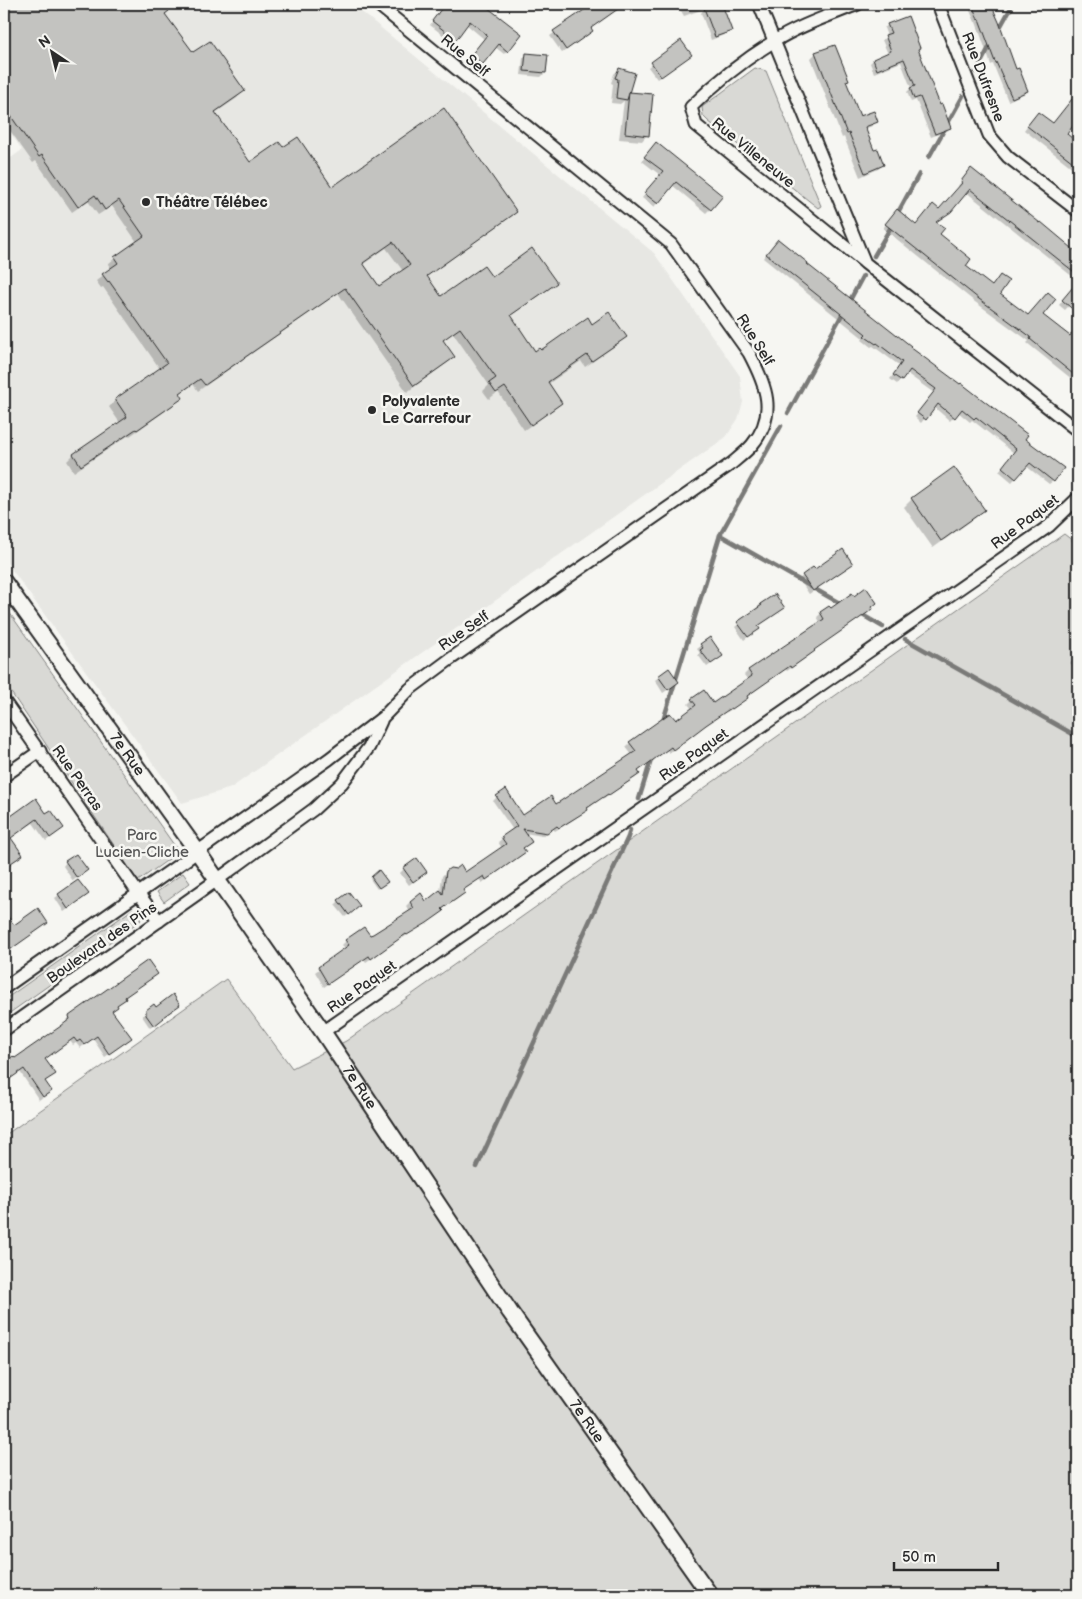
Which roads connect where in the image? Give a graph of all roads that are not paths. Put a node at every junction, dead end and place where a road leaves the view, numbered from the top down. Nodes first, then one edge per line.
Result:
1 (377, 4) edge
2 (759, 4) edge
3 (858, 4) edge
4 (938, 4) edge
5 (774, 41) junction
6 (1078, 211) edge
7 (865, 264) junction
8 (1078, 431) edge
9 (1078, 498) edge
10 (4, 582) edge
11 (4, 701) edge
12 (383, 717) junction
13 (40, 751) junction
14 (4, 776) edge
15 (197, 851) junction
16 (217, 880) junction
17 (138, 893) junction
18 (159, 921) junction
19 (4, 988) edge
20 (4, 1030) edge
21 (323, 1032) junction
22 (710, 1595) edge

1 - 12 street, Rue Self
2 - 5 street, Rue Villeneuve
3 - 5 street
4 - 6 street, Rue Dufresne
5 - 7 street, Rue Villeneuve
5 - 7 street, Rue Villeneuve
7 - 8 street, Rue Villeneuve
9 - 21 street, Rue Paquet
10 - 15 street, 7e Rue
11 - 13 street, Rue Perras
12 - 15 street, Rue Self
12 - 16 street, Rue Self
13 - 14 street
13 - 17 street, Rue Perras
15 - 16 street, 7e Rue
15 - 17 street, Boulevard des Pins
16 - 18 street, Boulevard des Pins
16 - 21 street, 7e Rue
17 - 18 street, Rue Perras
17 - 19 street, Boulevard des Pins
18 - 20 street, Boulevard des Pins
21 - 22 street, 7e Rue

